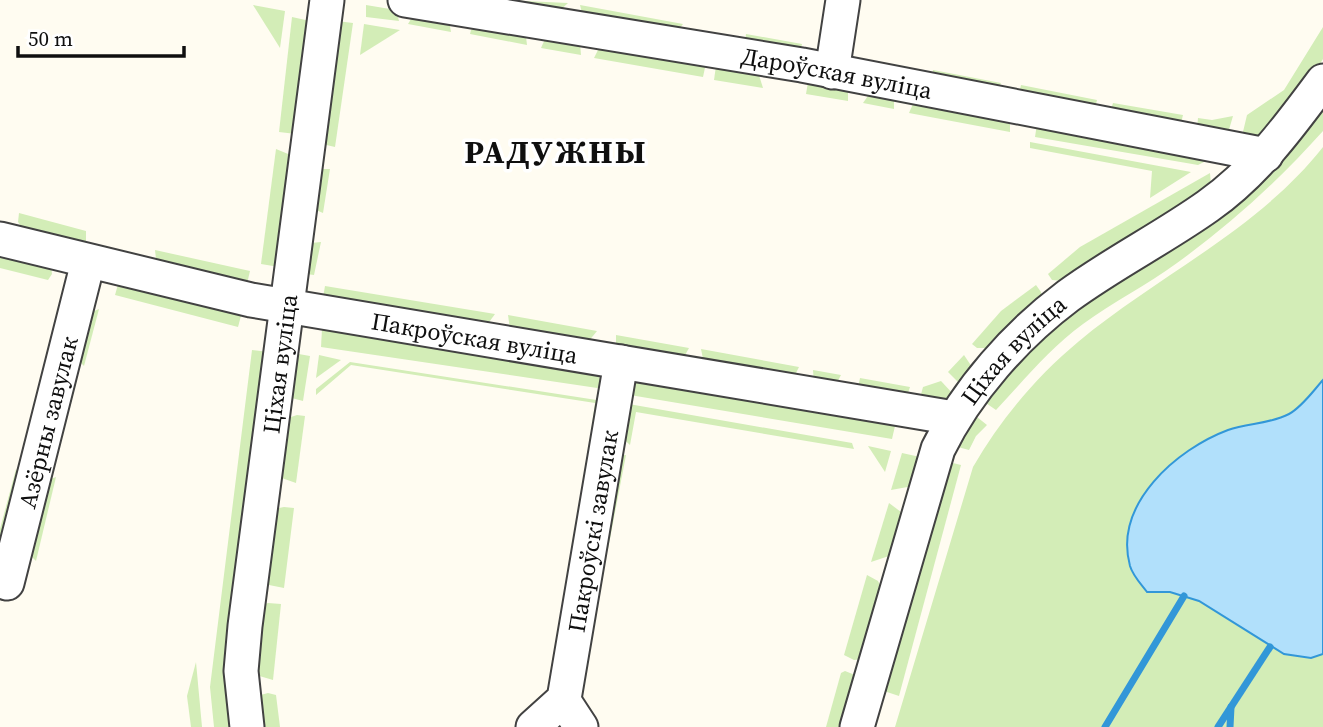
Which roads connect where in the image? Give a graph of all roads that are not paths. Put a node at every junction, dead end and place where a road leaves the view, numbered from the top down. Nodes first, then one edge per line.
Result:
1 (327, 0) edge
2 (405, 0) edge
3 (843, 0) edge
4 (832, 72) junction
5 (1323, 81) edge
6 (1266, 155) junction
7 (0, 239) edge
8 (88, 262) junction
9 (286, 305) junction
10 (621, 362) junction
11 (954, 418) junction
12 (7, 583) dead end
13 (572, 714) edge
14 (247, 727) edge
15 (533, 727) edge
16 (856, 727) edge

1 - 9 street, Ціхая вуліца
2 - 4 street, Дароўская вуліца
3 - 4 street
4 - 6 street, Дароўская вуліца
5 - 6 street, Ціхая вуліца
6 - 11 street, Ціхая вуліца
7 - 8 street, Пакроўская вуліца
8 - 9 street, Пакроўская вуліца
8 - 12 street, Азёрны завулак
9 - 10 street, Пакроўская вуліца
9 - 14 street, Ціхая вуліца
10 - 11 street, Пакроўская вуліца
10 - 13 street, Пакроўскі завулак
11 - 16 street, Ціхая вуліца
13 - 15 street, Пакроўскі завулак

